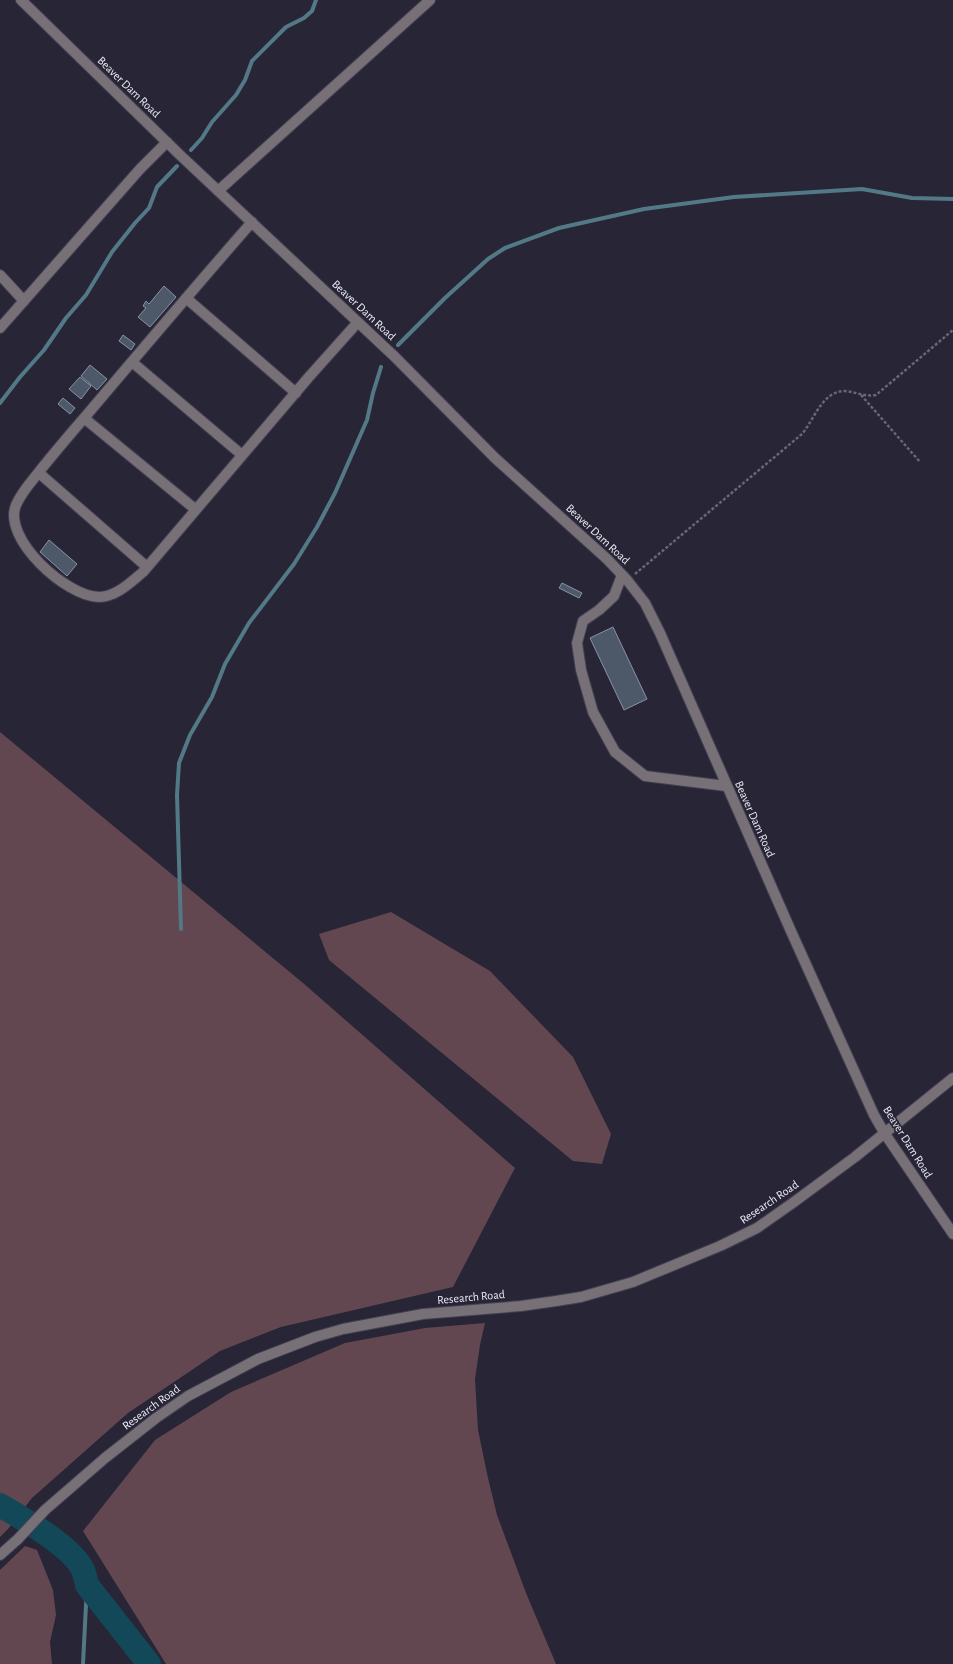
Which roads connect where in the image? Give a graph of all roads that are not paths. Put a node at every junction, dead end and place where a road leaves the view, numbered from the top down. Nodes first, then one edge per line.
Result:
1 (21, 0) edge
2 (430, 0) edge
3 (167, 142) junction
4 (218, 191) junction
5 (252, 222) junction
6 (0, 275) edge
7 (186, 298) junction
8 (24, 301) junction
9 (358, 322) junction
10 (0, 328) edge
11 (132, 362) junction
12 (296, 393) junction
13 (84, 418) junction
14 (242, 455) junction
15 (39, 473) junction
16 (195, 509) junction
17 (147, 567) junction
18 (625, 577) junction
19 (726, 786) junction
20 (953, 1078) edge
21 (885, 1134) junction
22 (953, 1234) edge
23 (0, 1555) edge

1 - 3 street, Beaver Dam Road
2 - 4 street
3 - 4 street, Beaver Dam Road
3 - 8 street
4 - 5 street, Beaver Dam Road
5 - 7 street
5 - 9 street, Beaver Dam Road
6 - 8 street
7 - 11 street
7 - 12 street
8 - 10 street
9 - 12 street
9 - 18 street, Beaver Dam Road
11 - 13 street
11 - 14 street
12 - 14 street
13 - 15 street
13 - 16 street
14 - 16 street
15 - 17 street
15 - 17 street
16 - 17 street
18 - 19 street, Beaver Dam Road
18 - 19 street
19 - 21 street, Beaver Dam Road
20 - 21 street, Research Road
21 - 22 street, Beaver Dam Road
21 - 23 street, Research Road

